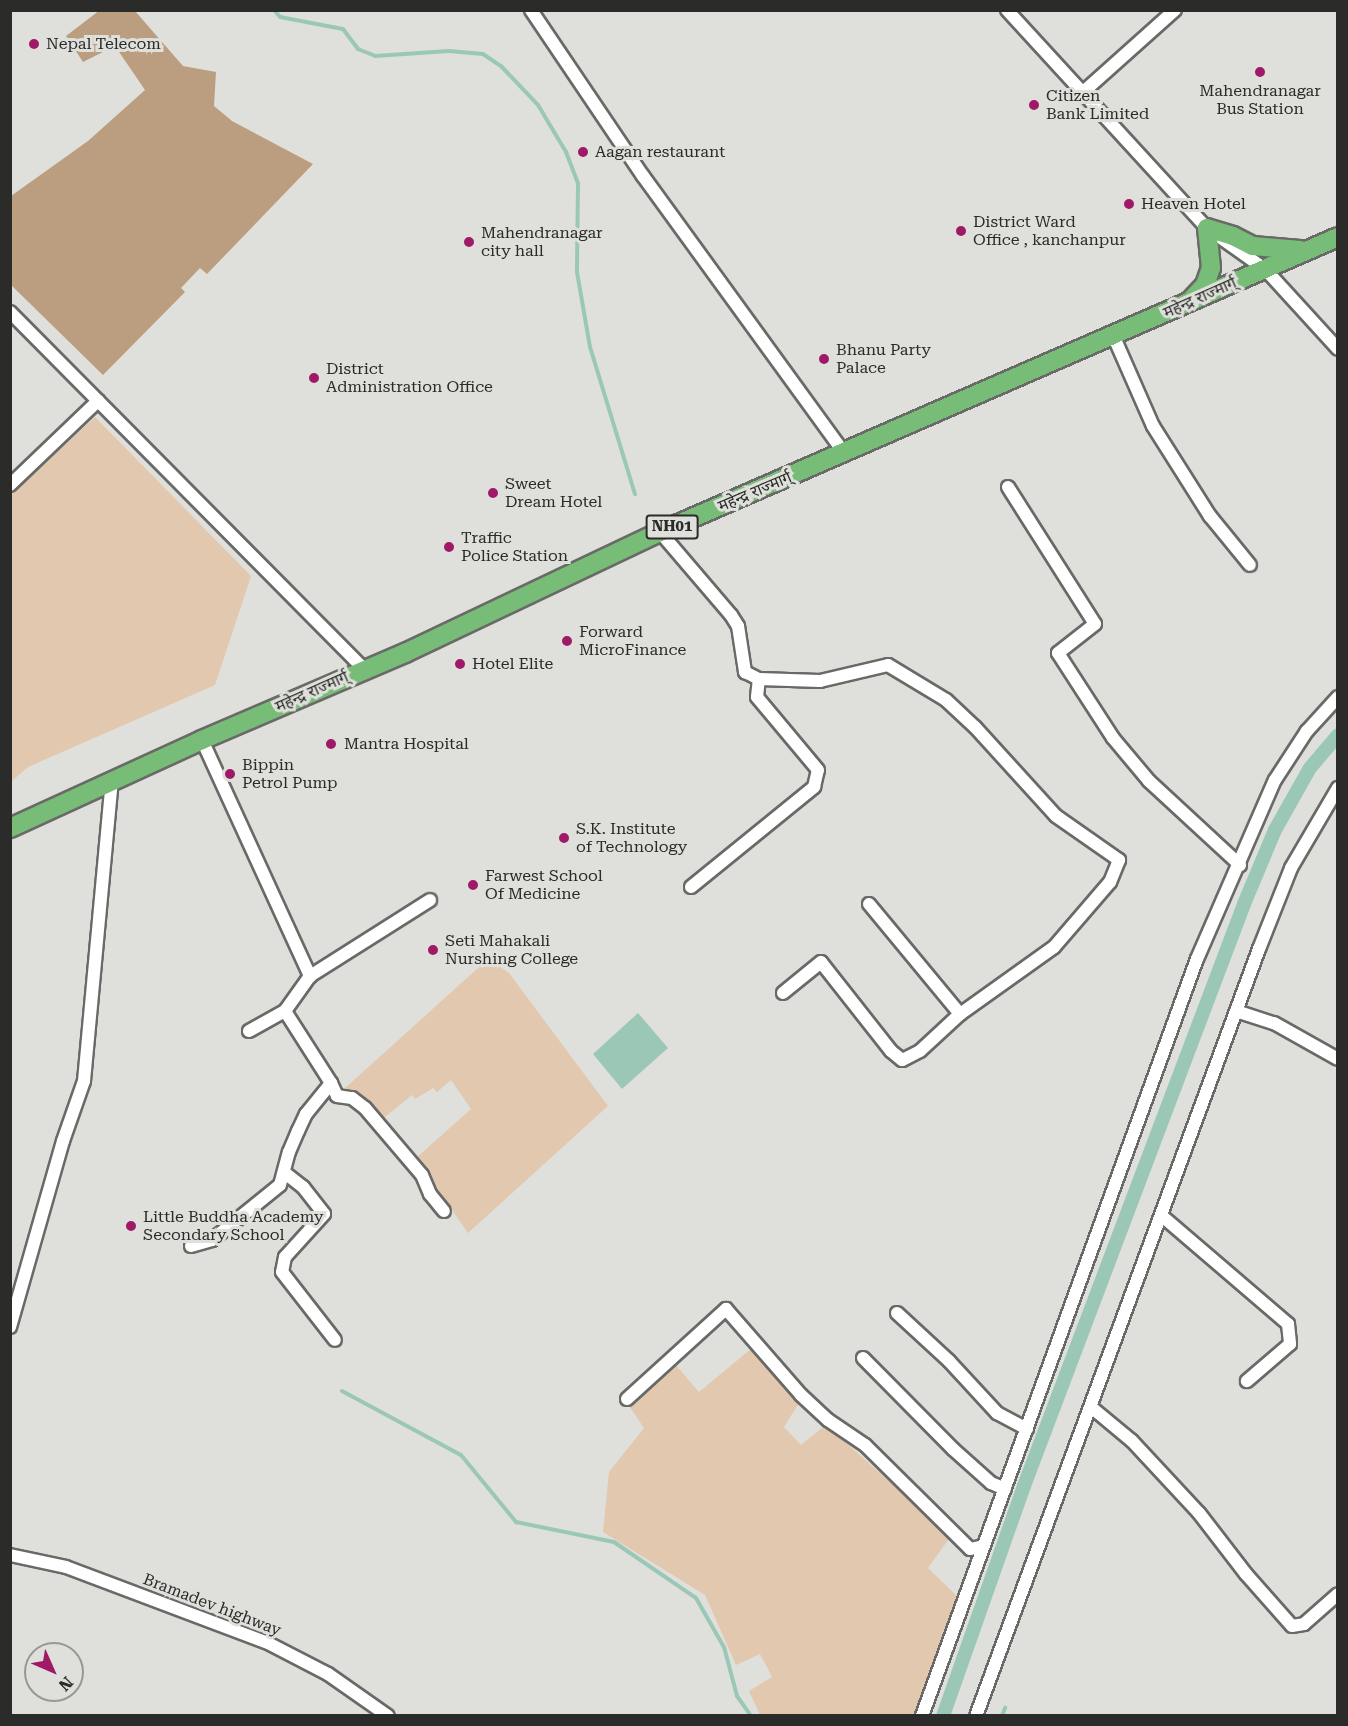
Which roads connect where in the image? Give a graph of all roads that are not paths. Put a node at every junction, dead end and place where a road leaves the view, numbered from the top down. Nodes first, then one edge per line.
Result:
1 (531, 10) edge
2 (1007, 10) edge
3 (1175, 10) edge
4 (1081, 94) junction
5 (1207, 228) junction
6 (1338, 237) edge
7 (1307, 251) junction
8 (1265, 268) junction
9 (1188, 304) junction
10 (10, 312) edge
11 (1113, 335) junction
12 (1338, 349) edge
13 (98, 401) junction
14 (844, 454) junction
15 (10, 485) edge
16 (1008, 487) dead end
17 (660, 532) junction
18 (1250, 564) dead end
19 (364, 669) junction
20 (759, 679) junction
21 (1338, 697) edge
22 (202, 740) junction
23 (112, 782) junction
24 (1338, 788) edge
25 (10, 828) edge
26 (1240, 865) junction
27 (691, 887) dead end
28 (430, 900) dead end
29 (869, 904) dead end
30 (310, 976) junction
31 (783, 993) dead end
32 (285, 1011) junction
33 (1236, 1011) junction
34 (960, 1014) junction
35 (249, 1031) dead end
36 (1338, 1059) edge
37 (331, 1083) junction
38 (285, 1173) junction
39 (444, 1210) dead end
40 (1162, 1216) junction
41 (191, 1246) dead end
42 (897, 1313) dead end
43 (10, 1327) edge
44 (335, 1340) dead end
45 (863, 1358) dead end
46 (1247, 1381) dead end
47 (627, 1399) dead end
48 (1091, 1407) junction
49 (1027, 1429) junction
50 (1005, 1489) junction
51 (984, 1546) junction
52 (10, 1555) edge
53 (1338, 1594) edge
54 (388, 1716) edge
55 (922, 1716) edge
56 (976, 1716) edge

1 - 14 street
2 - 4 street
3 - 4 street
4 - 5 street
5 - 7 highway
5 - 8 street
5 - 9 highway
6 - 7 highway, महेन्द्र राज्मार्ग् / NH01
7 - 8 highway, महेन्द्र राज्मार्ग् / NH01
8 - 9 highway, महेन्द्र राज्मार्ग् / NH01
8 - 12 street
9 - 11 highway, महेन्द्र राज्मार्ग् / NH01
10 - 13 street
11 - 14 highway, महेन्द्र राज्मार्ग् / NH01
11 - 18 street
13 - 15 street
13 - 19 street
14 - 17 highway, महेन्द्र राज्मार्ग् / NH01
16 - 26 street
17 - 19 highway, महेन्द्र राज्मार्ग् / NH01
17 - 20 street
19 - 22 highway, महेन्द्र राज्मार्ग् / NH01
20 - 27 street
20 - 34 street
21 - 26 street
22 - 23 highway, महेन्द्र राज्मार्ग् / NH01
22 - 30 street
23 - 25 highway, महेन्द्र राज्मार्ग् / NH01
23 - 43 street
24 - 33 street
26 - 49 street
28 - 30 street
29 - 34 street
30 - 32 street
31 - 34 street
32 - 35 street
32 - 37 street
33 - 36 street
33 - 40 street
37 - 38 street
37 - 39 street
38 - 41 street
38 - 44 street
40 - 46 street
40 - 48 street
42 - 49 street
45 - 50 street
47 - 51 street
48 - 53 street
48 - 56 street
49 - 50 street
50 - 51 street
51 - 55 street
52 - 54 street, Bramadev highway

